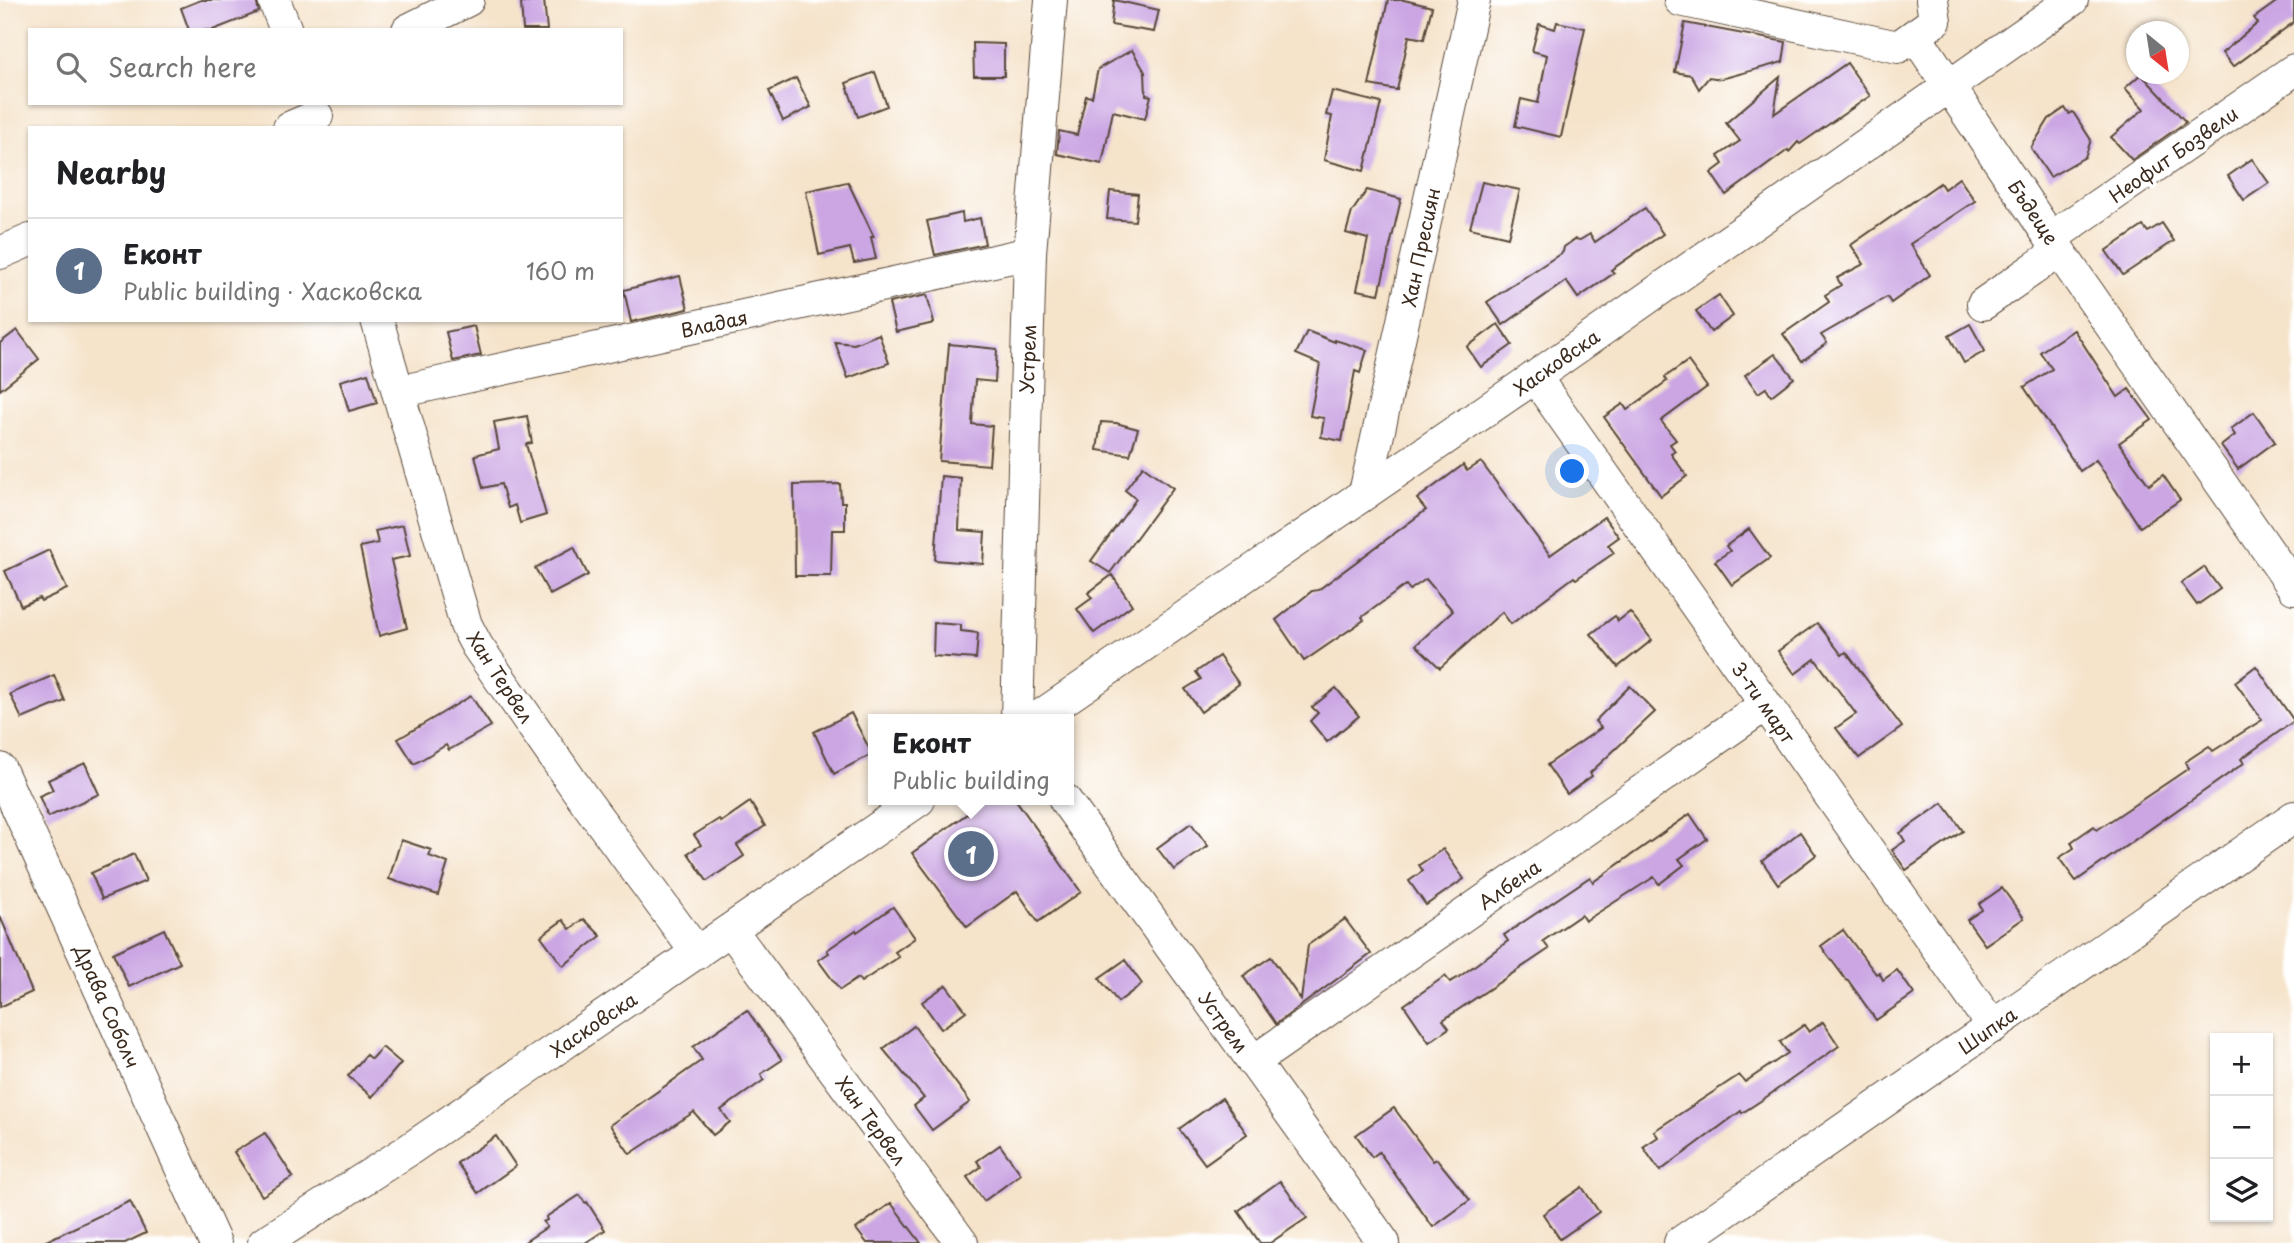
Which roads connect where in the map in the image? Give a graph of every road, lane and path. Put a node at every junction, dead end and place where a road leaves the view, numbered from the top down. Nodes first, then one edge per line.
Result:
1 (274, 0) edge
2 (468, 0) edge
3 (1051, 0) edge
4 (1474, 0) edge
5 (1680, 0) edge
6 (1931, 0) edge
7 (2072, 0) edge
8 (285, 28) edge
9 (412, 28) edge
10 (1915, 35) junction
11 (2294, 70) edge
12 (1949, 85) junction
13 (28, 241) edge
14 (2055, 244) junction
15 (0, 253) edge
16 (1030, 253) junction
17 (1983, 304) dead end
18 (378, 322) edge
19 (1535, 377) junction
20 (398, 392) junction
21 (1365, 493) junction
22 (2294, 588) edge
23 (1765, 705) junction
24 (1017, 714) edge
25 (1043, 714) edge
26 (0, 769) edge
27 (912, 805) edge
28 (1069, 805) edge
29 (2294, 817) edge
30 (731, 930) junction
31 (697, 953) junction
32 (1993, 1027) junction
33 (1253, 1062) junction
34 (215, 1243) edge
35 (264, 1243) edge
36 (962, 1243) edge
37 (1384, 1243) edge
38 (1680, 1243) edge

1 - 8 street
2 - 9 street
3 - 16 street, Устрем
4 - 21 street, Хан Пресиян
5 - 10 street
6 - 10 street
7 - 12 street, Хасковска
10 - 12 street, Бъдеще
11 - 14 street, Неофит Бозвели
12 - 14 street, Бъдеще
12 - 19 street, Хасковска
13 - 15 street
14 - 17 street, Неофит Бозвели
14 - 22 street, Бъдеще
16 - 20 street, Владая
16 - 24 street, Устрем
18 - 20 street, Хан Тервел
19 - 21 street, Хасковска
19 - 23 street, 3-ти март
20 - 31 street, Хан Тервел
21 - 25 street, Хасковска
23 - 32 street, 3-ти март
23 - 33 street, Албена
26 - 34 street, Драва Соболч
27 - 30 street, Хасковска
28 - 33 street, Устрем
29 - 32 street, Шипка
30 - 31 street, Хасковска
30 - 36 street, Хан Тервел
31 - 35 street, Хасковска
32 - 38 street, Шипка
33 - 37 street, Устрем

